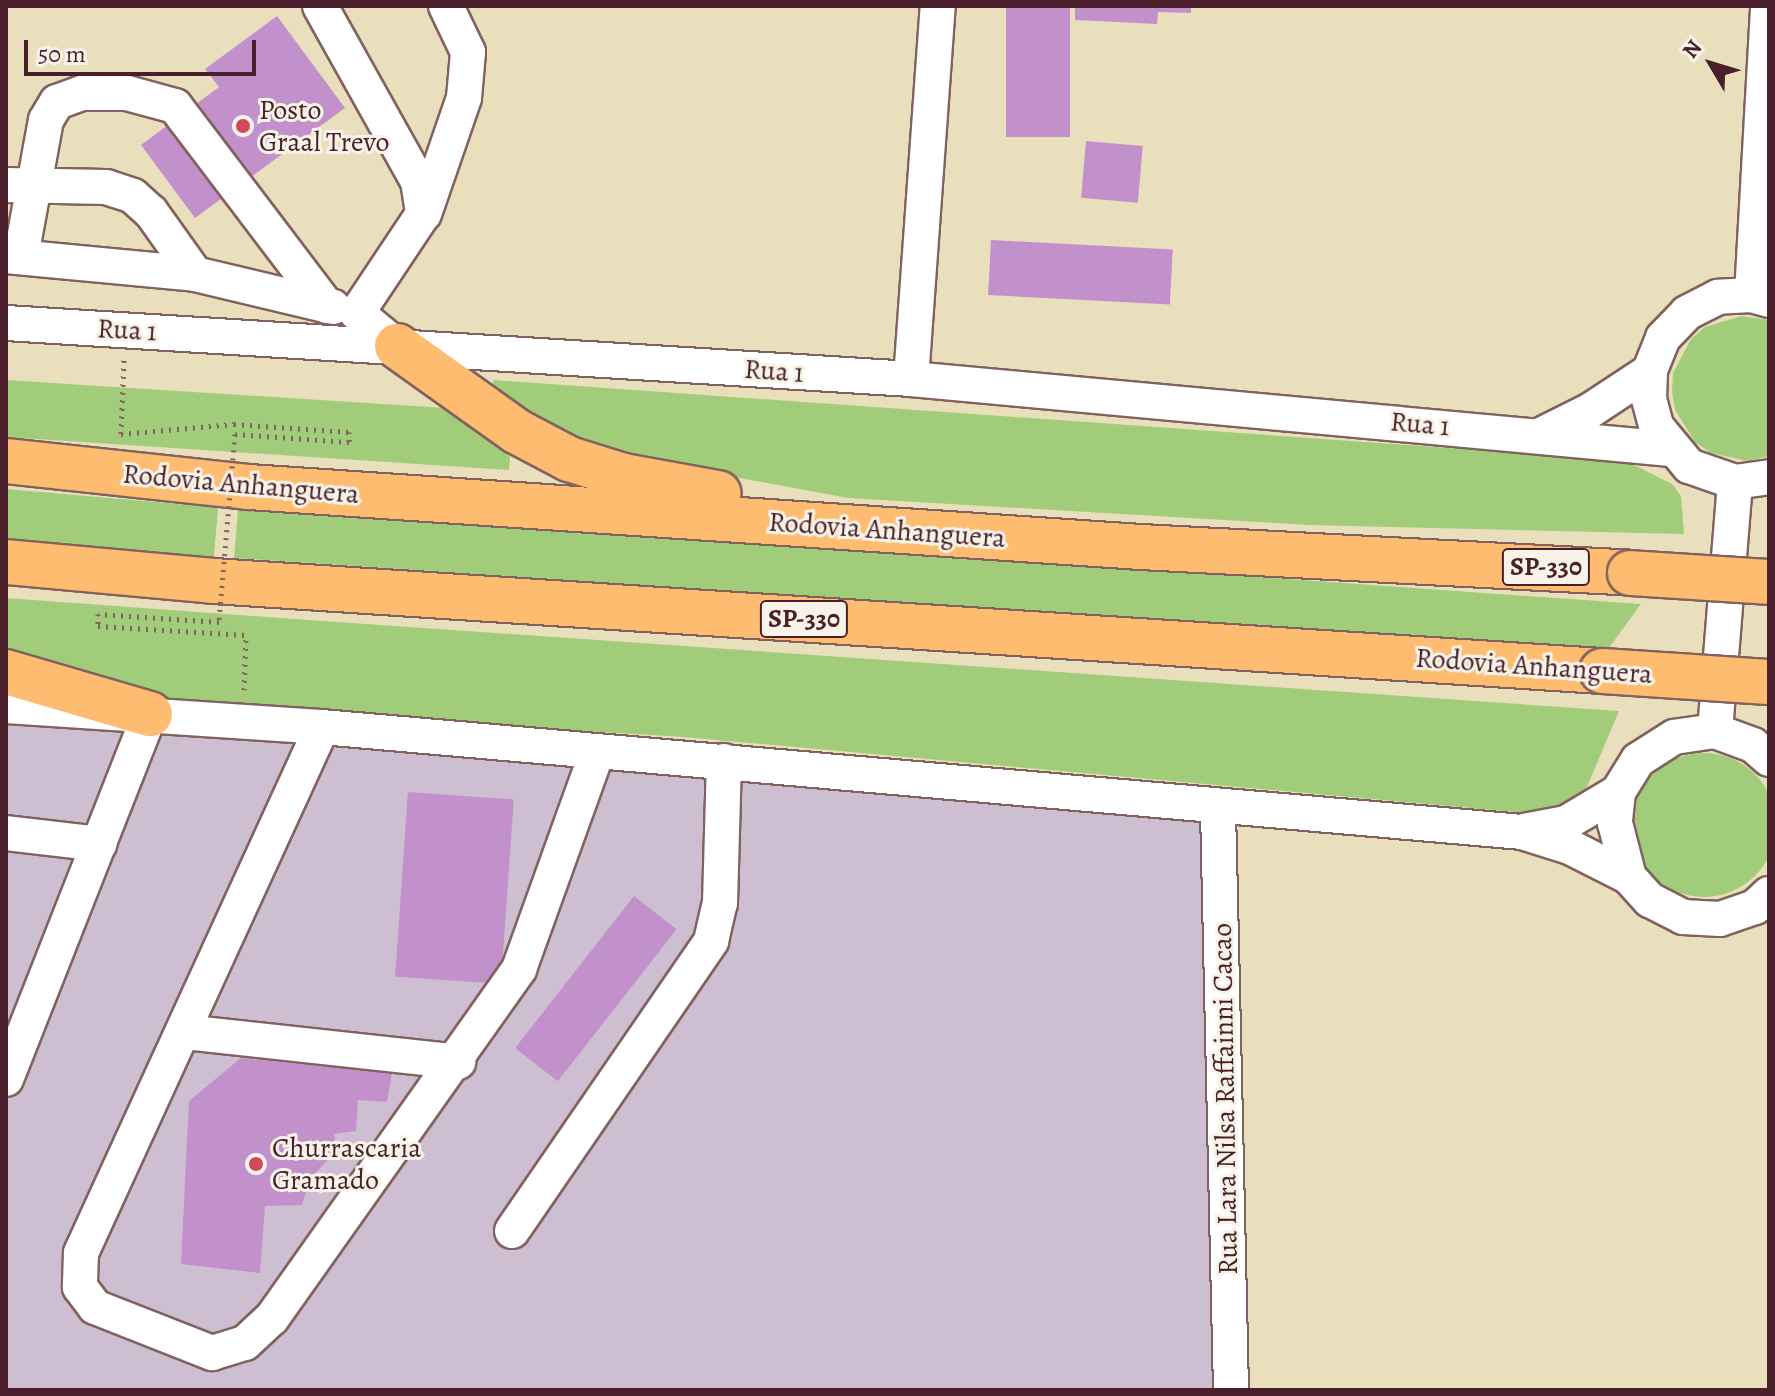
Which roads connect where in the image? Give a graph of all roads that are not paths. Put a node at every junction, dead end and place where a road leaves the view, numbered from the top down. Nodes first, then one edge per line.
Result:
1 (320, 6) edge
2 (446, 6) edge
3 (938, 6) edge
4 (1768, 6) edge
5 (19, 187) edge
6 (423, 214) junction
7 (14, 256) edge
8 (195, 274) junction
9 (1761, 298) edge
10 (342, 309) junction
11 (6, 323) edge
12 (397, 346) junction
13 (1650, 371) junction
14 (911, 379) junction
15 (1540, 435) junction
16 (1671, 449) junction
17 (6, 461) edge
18 (1769, 477) edge
19 (1735, 482) junction
20 (1141, 547) junction
21 (6, 562) edge
22 (1769, 582) edge
23 (6, 672) edge
24 (1769, 682) edge
25 (6, 706) edge
26 (150, 714) junction
27 (322, 727) junction
28 (1715, 731) junction
29 (597, 752) junction
30 (1769, 759) edge
31 (724, 761) junction
32 (1618, 792) junction
33 (1218, 809) junction
34 (1522, 832) junction
35 (6, 833) edge
36 (99, 844) junction
37 (1629, 877) junction
38 (1769, 894) edge
39 (184, 1032) junction
40 (458, 1062) junction
41 (6, 1079) edge
42 (512, 1231) dead end
43 (1231, 1390) edge

1 - 6 street
2 - 6 street
3 - 14 street
4 - 9 street
5 - 7 street
5 - 8 street
5 - 10 street
6 - 10 street
7 - 8 street
8 - 10 street
9 - 13 street
10 - 12 street
11 - 12 street, Rua 1
12 - 14 street, Rua 1
12 - 20 highway
13 - 15 street
13 - 16 street
14 - 15 street, Rua 1
15 - 16 street, Rua 1
16 - 19 street
17 - 20 highway, Rodovia Anhanguera / SP-330
18 - 19 street
19 - 28 street
20 - 22 highway, Rodovia Anhanguera / SP-330, bridge
21 - 24 highway, Rodovia Anhanguera / SP-330, bridge
23 - 26 highway
25 - 26 street
26 - 27 street
26 - 36 street
27 - 29 street
27 - 39 street
28 - 30 street
28 - 32 street
29 - 31 street
29 - 40 street
31 - 33 street
31 - 42 street
32 - 34 street
32 - 37 street
33 - 34 street
33 - 43 street, Rua Lara Nilsa Raffainni Cacao
34 - 37 street
35 - 36 street
36 - 41 street
37 - 38 street
39 - 40 street
39 - 40 street

